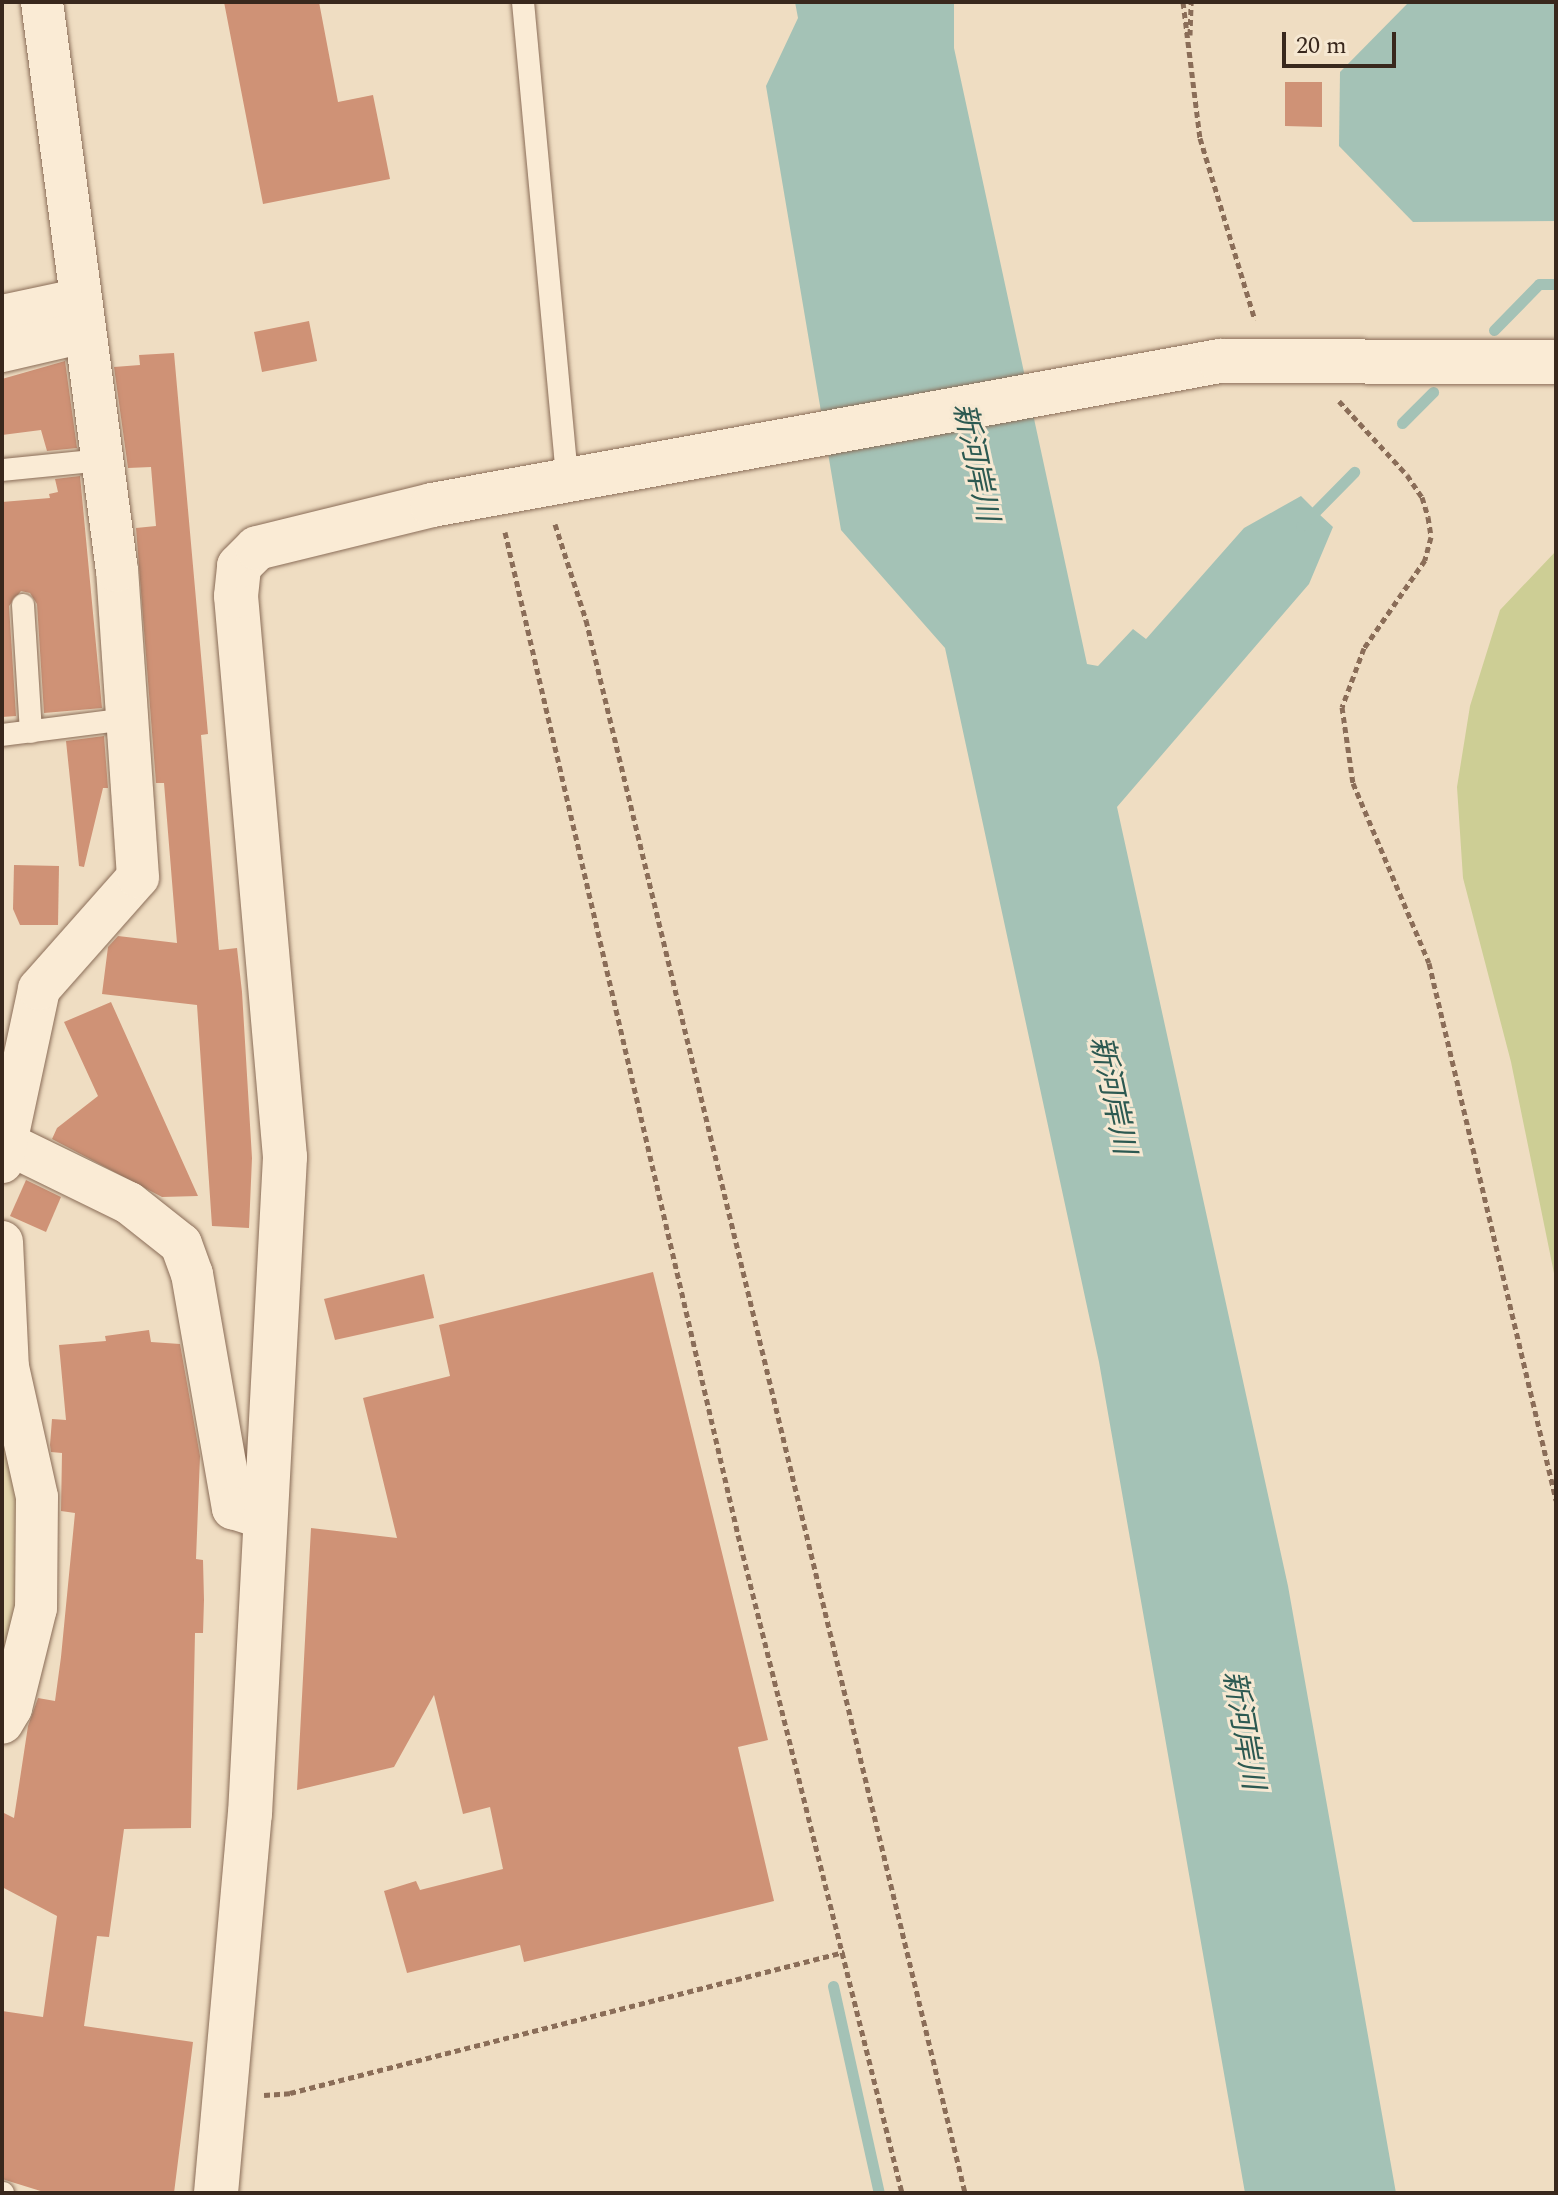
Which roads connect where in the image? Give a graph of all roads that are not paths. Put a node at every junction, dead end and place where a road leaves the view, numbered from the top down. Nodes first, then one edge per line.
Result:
1 (42, 2) edge
2 (523, 2) edge
3 (2, 316) edge
4 (81, 316) junction
5 (2, 351) edge
6 (1556, 362) edge
7 (102, 460) junction
8 (2, 470) edge
9 (569, 490) junction
10 (23, 605) dead end
11 (127, 719) junction
12 (31, 732) junction
13 (2, 735) edge
14 (4, 1152) edge
15 (2, 1242) edge
16 (263, 1518) junction
17 (2, 1723) edge
18 (216, 2193) edge

1 - 4 street
2 - 9 lane
3 - 4 street
4 - 5 street
4 - 7 street
6 - 9 street
7 - 8 lane
7 - 11 street
9 - 16 street
10 - 12 lane
11 - 12 lane
11 - 14 street
12 - 13 lane
14 - 16 street
15 - 17 street
16 - 18 street

